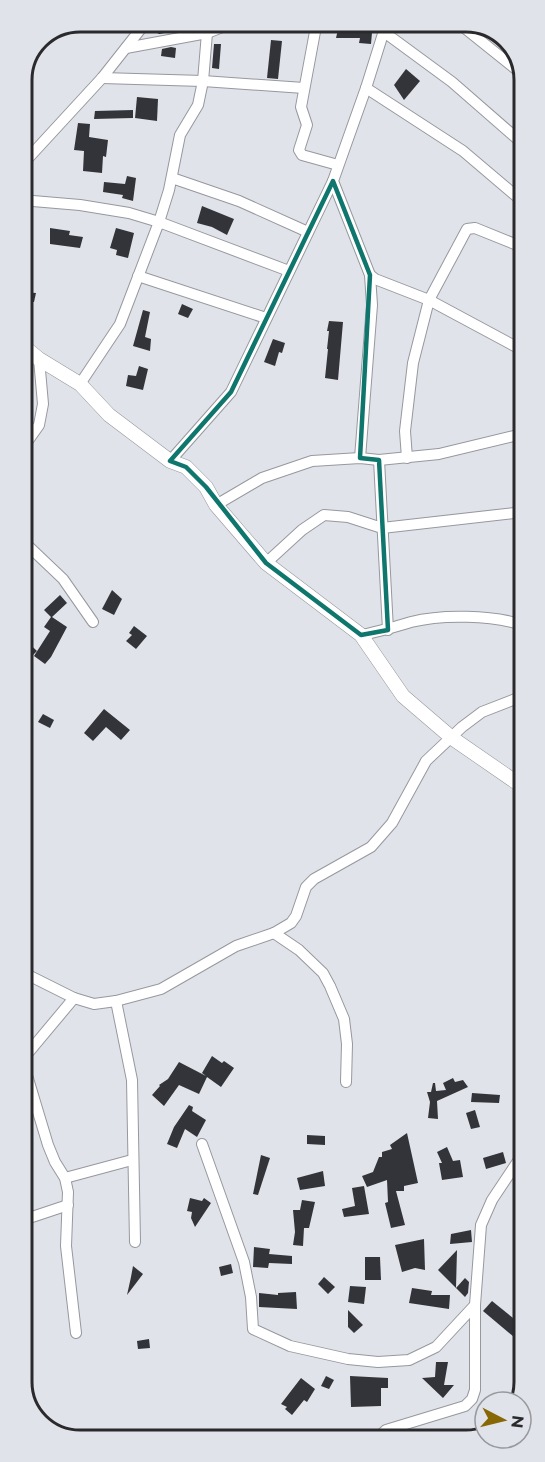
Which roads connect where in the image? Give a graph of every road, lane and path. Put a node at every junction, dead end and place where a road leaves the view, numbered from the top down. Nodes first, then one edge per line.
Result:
1 (138, 32) edge
2 (315, 32) edge
3 (383, 32) edge
4 (391, 32) edge
5 (470, 32) edge
6 (207, 33) joint
7 (126, 48) junction
8 (511, 65) edge
9 (102, 78) junction
10 (203, 81) junction
11 (304, 88) junction
12 (366, 88) junction
13 (514, 136) edge
14 (32, 154) edge
15 (338, 165) junction
16 (172, 178) junction
17 (333, 181) junction
18 (514, 194) edge
19 (32, 201) edge
20 (159, 222) junction
21 (308, 232) junction
22 (514, 244) edge
23 (289, 271) junction
24 (370, 275) junction
25 (138, 276) junction
26 (429, 300) junction
27 (266, 318) junction
28 (514, 346) edge
29 (32, 354) edge
30 (39, 359) junction
31 (80, 384) junction
32 (32, 435) edge
33 (514, 436) edge
34 (360, 458) junction
35 (407, 458) junction
36 (379, 460) junction
37 (170, 461) junction
38 (216, 505) junction
39 (514, 513) edge
40 (382, 528) junction
41 (32, 550) edge
42 (266, 563) junction
43 (93, 622) dead end
44 (514, 622) edge
45 (388, 630) junction
46 (361, 635) junction
47 (514, 700) edge
48 (452, 738) junction
49 (514, 781) edge
50 (274, 933) junction
51 (32, 977) edge
52 (74, 998) junction
53 (116, 1001) junction
54 (32, 1049) edge
55 (346, 1082) dead end
56 (32, 1091) edge
57 (202, 1144) dead end
58 (132, 1160) junction
59 (514, 1167) edge
60 (65, 1178) junction
61 (68, 1205) junction
62 (32, 1217) edge
63 (135, 1242) dead end
64 (475, 1305) junction
65 (76, 1333) dead end
66 (386, 1430) edge

1 - 7 street
2 - 11 street
3 - 12 street
4 - 13 street
5 - 8 street
6 - 7 street
6 - 10 street
7 - 9 street
9 - 10 street
9 - 14 street
10 - 11 street
10 - 16 street
11 - 15 street
12 - 15 street
12 - 18 street
15 - 17 street
16 - 20 street
16 - 21 street
17 - 21 street
17 - 24 street
19 - 20 street
20 - 23 street
20 - 25 street
21 - 23 street
22 - 26 street
23 - 27 street
24 - 26 street
24 - 34 street
25 - 27 street
25 - 31 street
26 - 28 street
26 - 35 street
27 - 37 street
29 - 30 street
30 - 31 street
30 - 32 street
31 - 37 street
33 - 35 street
34 - 36 street
34 - 38 street
35 - 36 street
36 - 40 street
37 - 38 street
38 - 42 street
39 - 40 street
40 - 42 street
40 - 45 street
41 - 43 street
42 - 46 street
44 - 45 street
45 - 46 street
46 - 48 street
47 - 48 street
48 - 49 street
48 - 50 street
50 - 53 street
50 - 55 street
51 - 52 street
52 - 53 street
52 - 54 street
53 - 58 street
56 - 60 street
57 - 64 street
58 - 60 street
58 - 63 street
59 - 64 street
60 - 61 street
61 - 62 street
61 - 65 street
64 - 66 street

